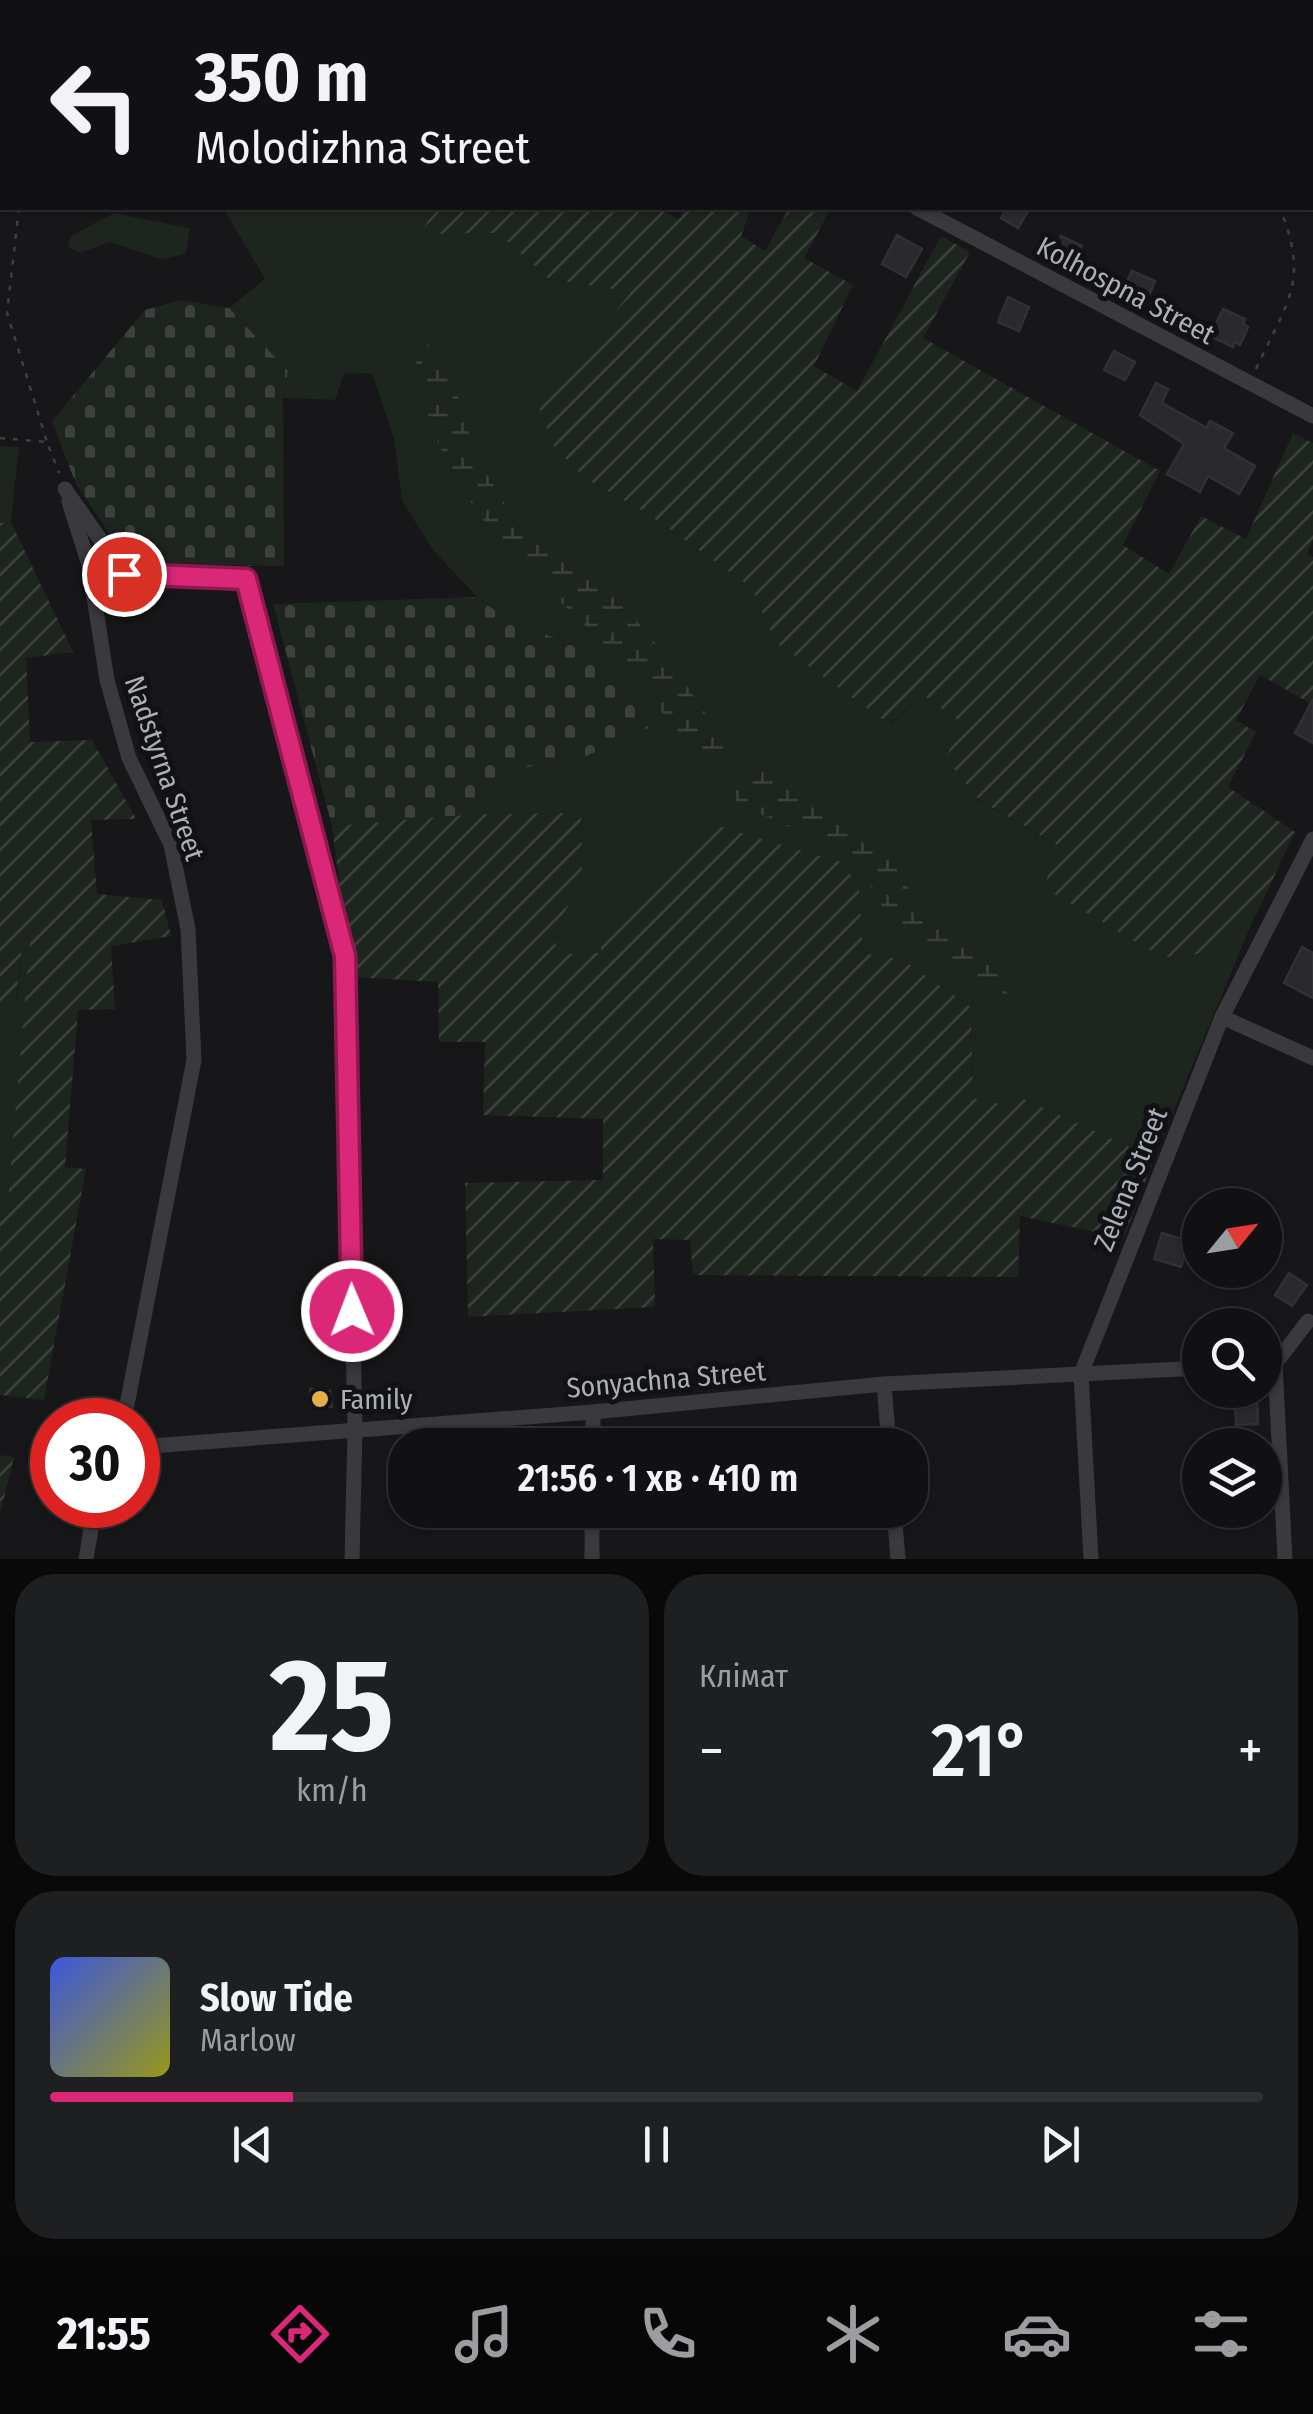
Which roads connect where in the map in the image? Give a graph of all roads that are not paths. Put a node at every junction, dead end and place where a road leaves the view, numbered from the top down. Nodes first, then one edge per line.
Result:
1 (920, 210) edge
2 (1313, 416) edge
3 (1313, 839) edge
4 (1222, 1016) junction
5 (1313, 1058) edge
6 (1308, 1321) dead end
7 (1282, 1350) edge
8 (1182, 1369) edge
9 (1081, 1374) junction
10 (884, 1384) junction
11 (128, 1398) edge
12 (1273, 1408) edge
13 (593, 1412) junction
14 (593, 1428) edge
15 (887, 1428) edge
16 (355, 1430) junction
17 (160, 1445) edge
18 (91, 1528) edge
19 (592, 1528) edge
20 (895, 1528) edge
21 (86, 1559) edge
22 (352, 1559) edge
23 (592, 1559) edge
24 (898, 1559) edge
25 (1091, 1559) edge
26 (1285, 1559) edge

1 - 2 street, Kolhospna Street
3 - 4 street, Zelena Street
4 - 5 street
4 - 9 street, Zelena Street
6 - 7 street
8 - 9 street, Sonyachna Street
9 - 10 street, Sonyachna Street
9 - 25 street, Zelena Street
10 - 13 street, Sonyachna Street
10 - 15 street
11 - 16 street, Nadstyrna Street
12 - 26 street
13 - 14 street
13 - 16 street, Sonyachna Street
16 - 17 street, Sonyachna Street
16 - 22 street
18 - 21 street
19 - 23 street
20 - 24 street

